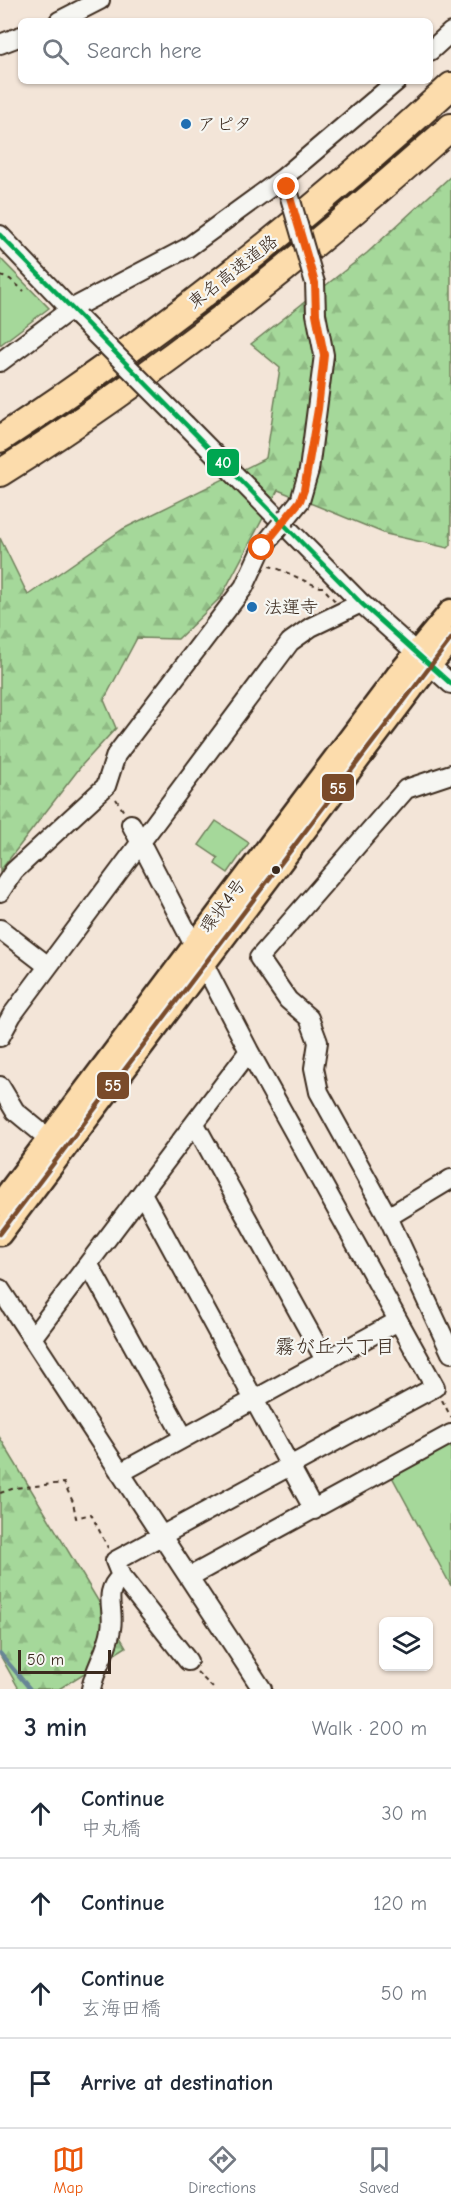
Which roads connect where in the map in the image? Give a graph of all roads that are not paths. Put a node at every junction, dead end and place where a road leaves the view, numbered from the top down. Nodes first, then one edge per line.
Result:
1 (100, 0) edge
2 (65, 18) edge
3 (451, 32) edge
4 (18, 37) edge
5 (0, 45) edge
6 (433, 48) edge
7 (394, 84) edge
8 (451, 86) edge
9 (451, 127) edge
10 (285, 182) junction
11 (0, 235) edge
12 (74, 313) junction
13 (0, 362) edge
14 (0, 439) edge
15 (0, 473) edge
16 (362, 603) junction
17 (451, 611) edge
18 (451, 639) edge
19 (422, 660) junction
20 (451, 684) edge
21 (451, 774) edge
22 (131, 824) road end
23 (140, 843) junction
24 (0, 892) edge
25 (0, 929) edge
26 (199, 954) junction
27 (48, 966) junction
28 (0, 1037) edge
29 (249, 1051) junction
30 (0, 1086) edge
31 (195, 1124) junction
32 (49, 1139) junction
33 (451, 1179) edge
34 (143, 1195) junction
35 (0, 1204) edge
36 (388, 1217) junction
37 (0, 1234) edge
38 (89, 1264) junction
39 (0, 1289) edge
40 (398, 1322) junction
41 (32, 1338) junction
42 (451, 1353) edge
43 (325, 1360) junction
44 (255, 1399) junction
45 (451, 1434) edge
46 (184, 1438) junction
47 (291, 1467) junction
48 (120, 1473) junction
49 (314, 1509) junction
50 (162, 1536) junction
51 (118, 1568) junction
52 (189, 1577) junction
53 (189, 1661) road end
54 (91, 1689) edge
55 (262, 1689) edge

1 - 2 street
3 - 6 street
4 - 5 street
7 - 10 street
8 - 14 highway, 東名高速道路
9 - 15 highway, 東名高速道路
10 - 12 street
10 - 24 street, bridge
11 - 12 street
12 - 13 street
12 - 16 street, bridge
16 - 19 street
16 - 23 street
17 - 19 main road, 環状4号
18 - 19 main road, 環状4号
19 - 20 street
19 - 26 main road, 環状4号
21 - 36 street
22 - 23 street
23 - 26 street
23 - 27 street
25 - 27 street
26 - 29 street
26 - 32 main road, 環状4号
26 - 37 main road, 環状4号
27 - 28 street
29 - 31 street
29 - 40 street
30 - 32 street
31 - 34 street
31 - 43 street
32 - 35 main road, 環状4号
33 - 36 street
34 - 38 street
34 - 44 street
36 - 42 street
38 - 41 street
38 - 46 street
39 - 41 street
40 - 43 street
40 - 47 street
41 - 48 street
43 - 44 street
44 - 46 street
44 - 47 street
45 - 49 street
46 - 48 street
47 - 49 street
47 - 50 street
48 - 50 street
49 - 52 street
50 - 51 street
50 - 52 street
51 - 53 street
51 - 54 street
52 - 55 street

